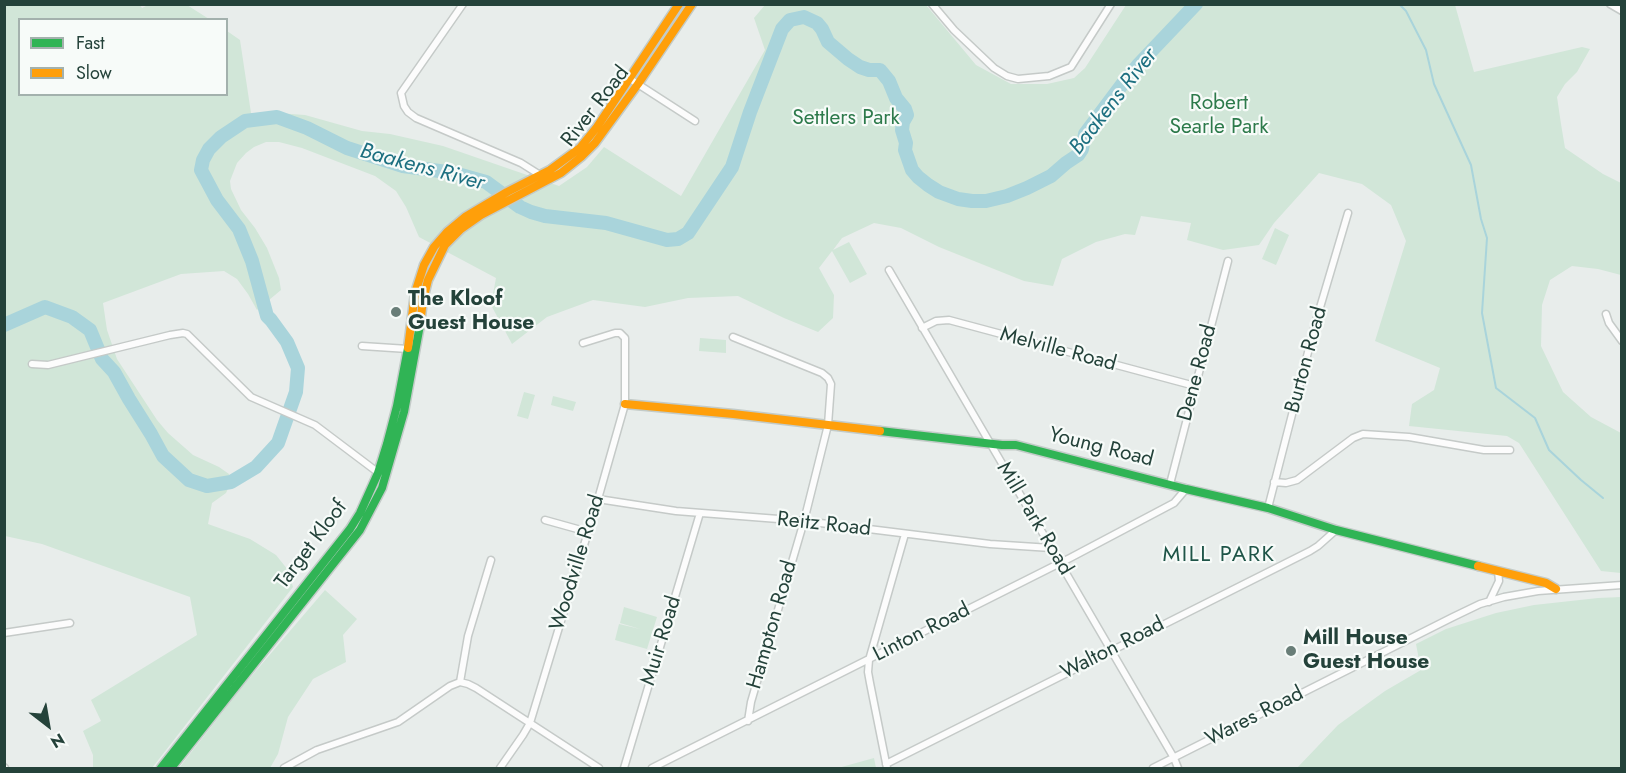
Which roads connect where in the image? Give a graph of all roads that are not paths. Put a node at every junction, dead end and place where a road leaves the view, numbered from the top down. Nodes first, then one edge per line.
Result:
1 (463, 4) edge
2 (679, 4) edge
3 (692, 4) edge
4 (932, 4) edge
5 (1111, 4) edge
6 (1610, 4) edge
7 (1622, 11) edge
8 (634, 82) junction
9 (695, 121) dead end
10 (540, 178) junction
11 (1348, 213) dead end
12 (443, 242) junction
13 (1228, 261) dead end
14 (889, 270) dead end
15 (1606, 314) dead end
16 (922, 328) junction
17 (733, 337) dead end
18 (1622, 341) edge
19 (583, 343) dead end
20 (362, 346) dead end
21 (408, 349) junction
22 (32, 364) dead end
23 (1195, 386) junction
24 (625, 404) junction
25 (828, 425) junction
26 (989, 443) junction
27 (1510, 450) dead end
28 (382, 476) junction
29 (1274, 482) junction
30 (1170, 484) junction
31 (1186, 489) junction
32 (598, 499) junction
33 (1268, 508) junction
34 (700, 513) junction
35 (545, 520) dead end
36 (804, 521) junction
37 (1336, 530) junction
38 (588, 532) junction
39 (905, 534) junction
40 (1051, 548) junction
41 (491, 560) dead end
42 (1060, 563) junction
43 (1498, 571) junction
44 (320, 573) junction
45 (1622, 585) edge
46 (1556, 589) junction
47 (1489, 602) junction
48 (70, 623) dead end
49 (4, 633) edge
50 (1110, 650) junction
51 (869, 660) junction
52 (460, 682) junction
53 (748, 721) junction
54 (530, 723) junction
55 (1174, 758) junction
56 (886, 766) edge
57 (160, 768) edge
58 (171, 768) edge
59 (284, 768) edge
60 (500, 768) edge
61 (599, 768) edge
62 (624, 768) edge
63 (652, 768) edge
64 (1153, 768) edge
65 (1178, 768) edge

1 - 10 street
2 - 8 main road, River Road
3 - 8 main road, River Road
4 - 5 street
6 - 7 street
8 - 9 street
8 - 10 main road, River Road
10 - 12 main road, River Road
11 - 29 street, Burton Road
12 - 21 main road, Target Kloof
12 - 28 main road, Target Kloof
13 - 23 street, Dene Road
14 - 16 street, Mill Park Road
15 - 18 street
16 - 23 street, Melville Road
16 - 26 street, Mill Park Road
17 - 25 street, Hampton Road
19 - 24 street, Woodville Road
20 - 21 street
21 - 28 main road, Target Kloof
22 - 28 street
23 - 30 street, Dene Road
24 - 25 main road, Young Road
24 - 32 street, Woodville Road
25 - 26 main road, Young Road
25 - 36 street, Hampton Road
26 - 30 main road, Young Road
26 - 40 street, Mill Park Road
27 - 29 street
28 - 44 main road, Target Kloof
29 - 33 street, Burton Road
30 - 31 main road, Young Road
31 - 33 main road, Young Road
31 - 42 street, Linton Road
32 - 34 street, Reitz Road
32 - 38 street, Woodville Road
33 - 37 main road, Young Road
34 - 36 street, Reitz Road
34 - 62 street, Muir Road
35 - 38 street
36 - 39 street, Reitz Road
36 - 53 street, Hampton Road
37 - 43 main road, Young Road
37 - 50 street, Walton Road
38 - 54 street, Woodville Road
39 - 40 street, Reitz Road
39 - 51 street
40 - 42 street, Mill Park Road
41 - 52 street
42 - 50 street, Mill Park Road
42 - 51 street, Linton Road
43 - 46 main road, Young Road
43 - 47 street
44 - 57 main road, Target Kloof
44 - 58 main road, Target Kloof
45 - 46 street, Wares Road
46 - 47 street, Wares Road
47 - 55 street, Wares Road
48 - 49 street
50 - 55 street, Mill Park Road
50 - 56 street, Walton Road
51 - 53 street, Linton Road
51 - 56 street
52 - 54 street
52 - 59 street
53 - 63 street, Linton Road
54 - 60 street, Woodville Road
54 - 61 street
55 - 64 street, Wares Road
55 - 65 street, Mill Park Road

